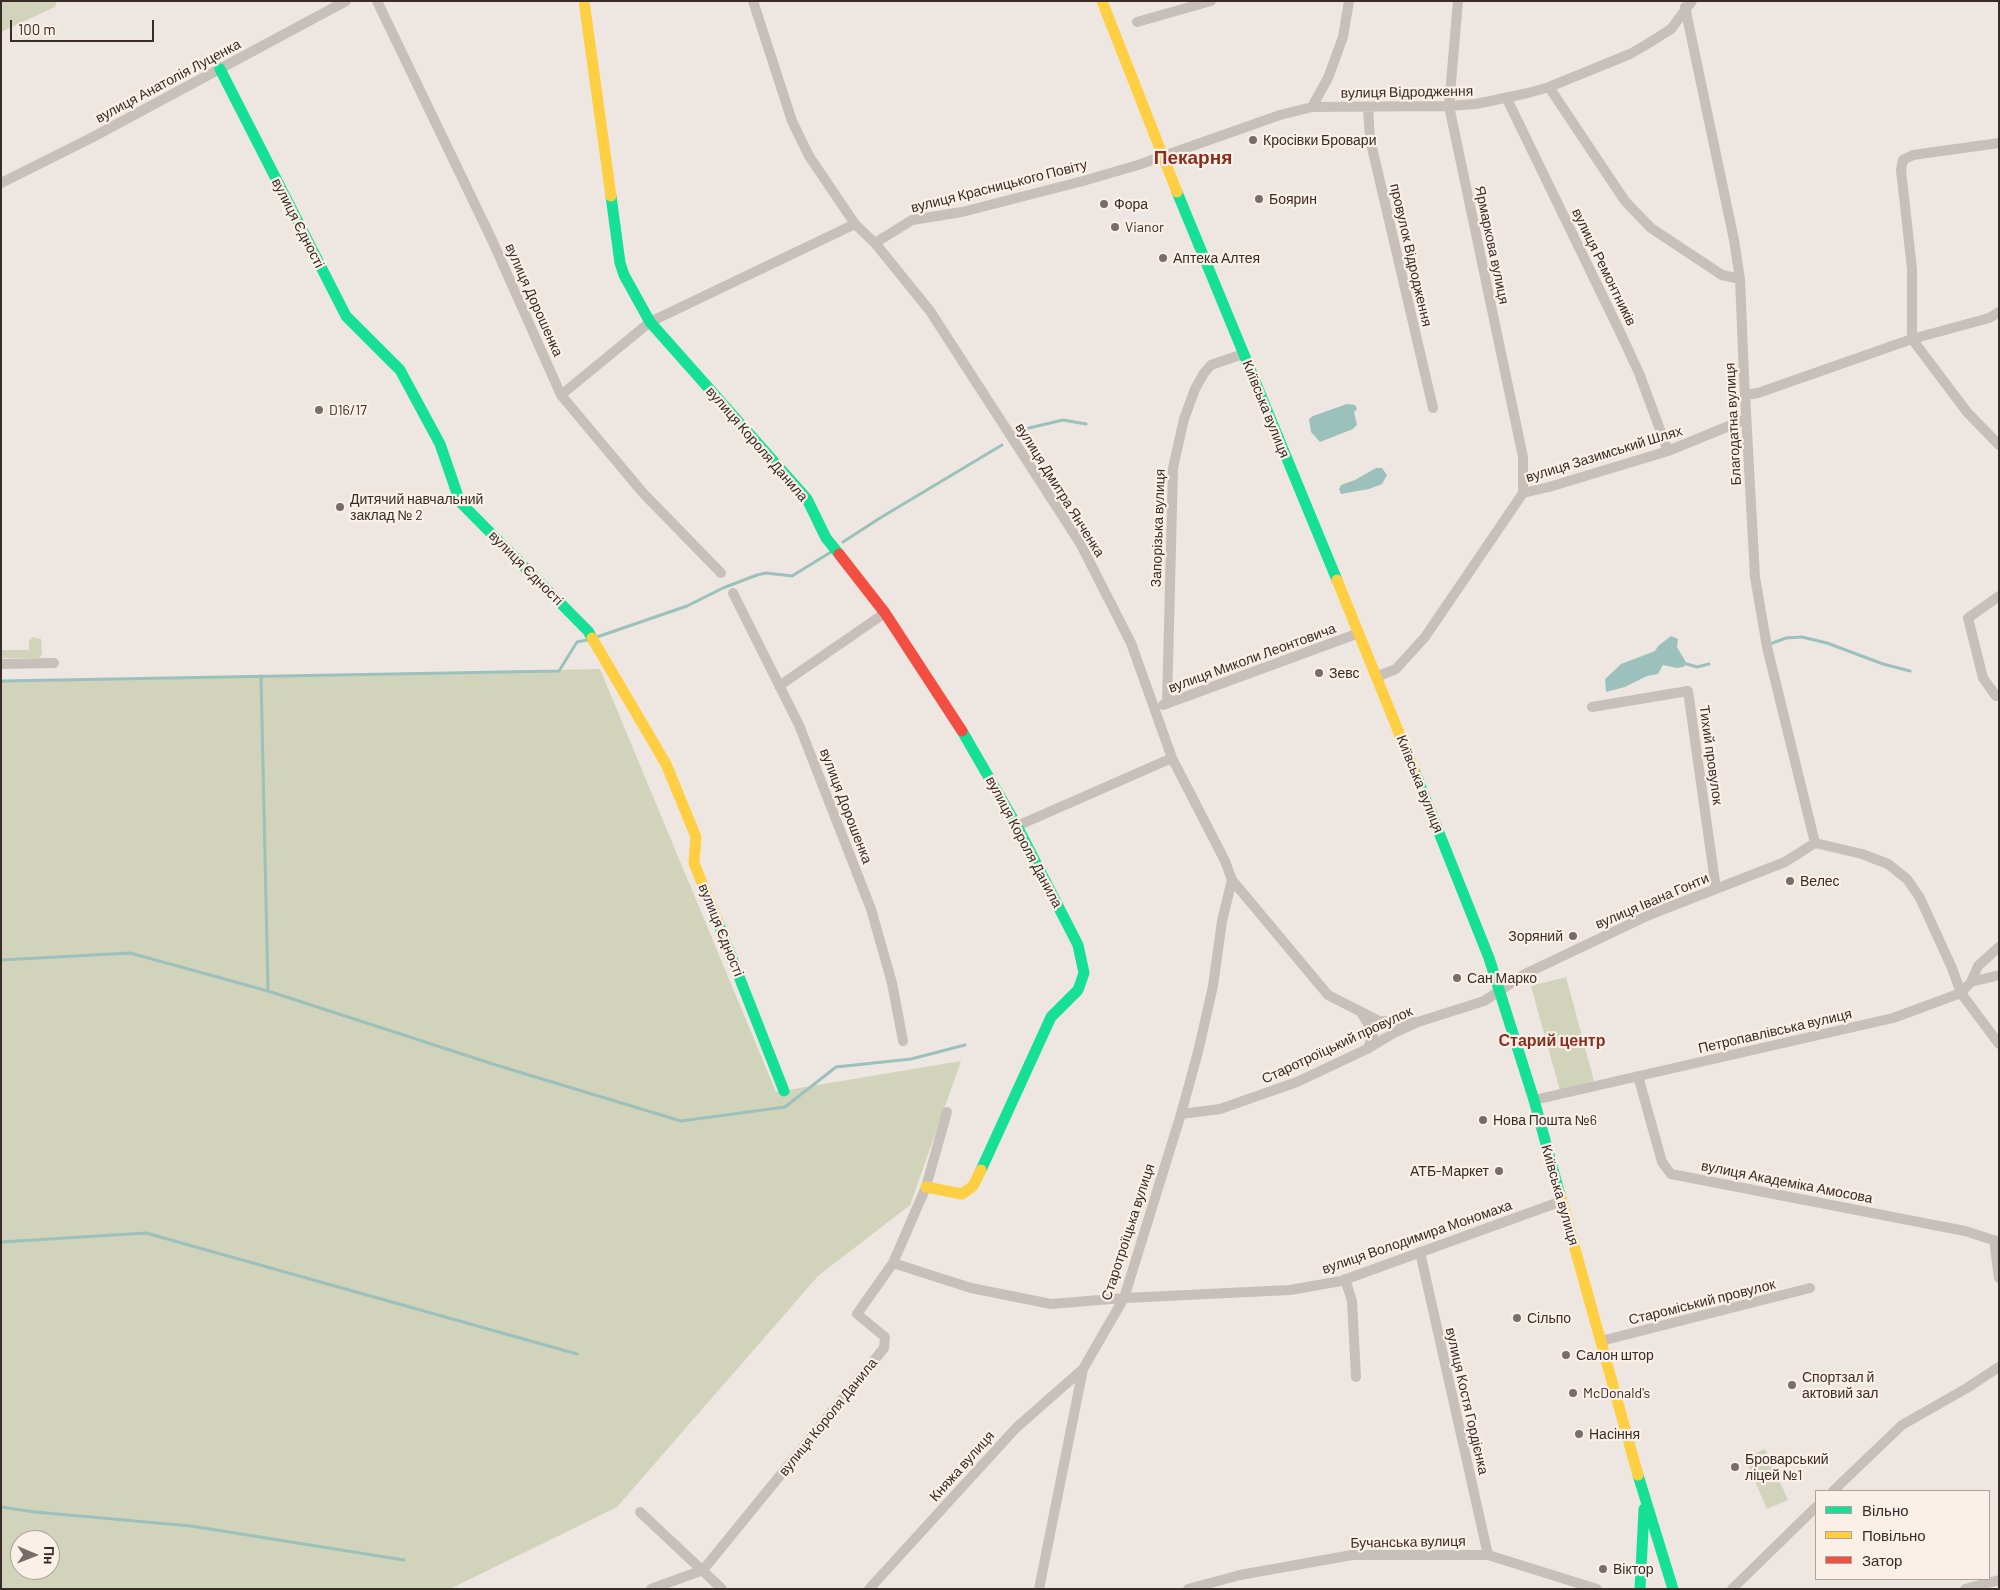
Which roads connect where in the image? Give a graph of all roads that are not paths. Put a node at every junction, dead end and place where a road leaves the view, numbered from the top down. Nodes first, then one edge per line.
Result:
1 (346, 1) edge
2 (377, 1) edge
3 (584, 1) edge
4 (753, 1) edge
5 (1102, 1) edge
6 (1211, 1) edge
7 (1349, 1) edge
8 (1458, 1) edge
9 (1687, 4) edge
10 (1137, 22) dead end
11 (220, 69) junction
12 (1549, 87) junction
13 (1507, 99) junction
14 (1449, 106) junction
15 (1312, 107) junction
16 (1368, 107) junction
17 (1999, 143) edge
18 (1162, 156) junction
19 (1, 183) edge
20 (855, 224) junction
21 (875, 243) junction
22 (1740, 279) junction
23 (1999, 312) edge
24 (650, 322) junction
25 (1912, 339) junction
26 (1244, 354) junction
27 (561, 395) junction
28 (1745, 395) junction
29 (1433, 408) dead end
30 (1746, 419) junction
31 (1999, 445) edge
32 (1668, 451) junction
33 (1523, 493) junction
34 (721, 573) dead end
35 (733, 593) dead end
36 (1999, 596) edge
37 (885, 613) junction
38 (1359, 633) junction
39 (54, 663) dead end
40 (1, 664) edge
41 (1376, 677) junction
42 (779, 686) junction
43 (1996, 696) dead end
44 (1167, 704) junction
45 (1592, 707) dead end
46 (1155, 708) junction
47 (1172, 758) junction
48 (1017, 826) junction
49 (1815, 844) junction
50 (1232, 880) junction
51 (1716, 889) junction
52 (1999, 948) edge
53 (1999, 975) edge
54 (1971, 982) junction
55 (1501, 990) junction
56 (1961, 993) junction
57 (1361, 1012) junction
58 (1418, 1022) junction
59 (903, 1041) dead end
60 (1999, 1044) edge
61 (1367, 1049) junction
62 (1638, 1076) junction
63 (784, 1091) dead end
64 (1534, 1100) junction
65 (947, 1112) dead end
66 (1181, 1114) junction
67 (926, 1187) junction
68 (1562, 1201) junction
69 (1996, 1241) edge
70 (1420, 1252) junction
71 (894, 1263) junction
72 (1999, 1278) edge
73 (1345, 1279) junction
74 (1810, 1288) dead end
75 (1124, 1298) junction
76 (1600, 1341) junction
77 (1999, 1367) edge
78 (1082, 1369) junction
79 (1356, 1377) dead end
80 (1834, 1490) edge
81 (1644, 1497) junction
82 (1815, 1508) edge
83 (640, 1512) dead end
84 (1488, 1555) junction
85 (703, 1570) junction
86 (1999, 1580) edge
87 (650, 1589) edge
88 (722, 1589) edge
89 (869, 1589) edge
90 (1039, 1589) edge
91 (1188, 1589) edge
92 (1597, 1589) edge
93 (1640, 1589) edge
94 (1673, 1589) edge
95 (1732, 1589) edge
96 (1965, 1589) edge

1 - 11 street, вулиця Анатолія Луценка
2 - 27 street, вулиця Дорошенка
3 - 24 street, вулиця Короля Данила
4 - 20 street, вулиця Дмитра Янченка
5 - 18 street, Київська вулиця
6 - 10 street
7 - 15 street
8 - 14 street, Ярмаркова вулиця
9 - 12 street, вулиця Відродження
9 - 22 street, Благодатна вулиця
11 - 19 street, вулиця Анатолія Луценка
11 - 63 street, вулиця Єдності
12 - 13 street, вулиця Відродження
12 - 22 street
13 - 14 street, вулиця Відродження
13 - 32 street, вулиця Ремонтників
14 - 16 street, вулиця Відродження
14 - 33 street, Ярмаркова вулиця
15 - 16 street, вулиця Відродження
15 - 18 street, вулиця Відродження
16 - 29 street, провулок Відродження
17 - 25 street
18 - 21 street, вулиця Красницького Повіту
18 - 26 street, Київська вулиця
20 - 21 street, вулиця Дмитра Янченка
20 - 24 street
21 - 46 street, вулиця Дмитра Янченка
22 - 28 street, Благодатна вулиця
23 - 25 street
24 - 27 street
24 - 37 street, вулиця Короля Данила
25 - 28 street
25 - 31 street
26 - 38 street, Київська вулиця
26 - 44 street, Запорізька вулиця
27 - 34 street, вулиця Дорошенка
28 - 30 street, Благодатна вулиця
30 - 32 street, вулиця Зазимський Шлях
30 - 49 street, Благодатна вулиця
32 - 33 street, вулиця Зазимський Шлях
33 - 41 street, вулиця Зазимський Шлях
35 - 42 street, вулиця Дорошенка
36 - 43 street
37 - 42 street
37 - 48 street, вулиця Короля Данила
38 - 41 street, Київська вулиця
38 - 44 street, вулиця Миколи Леонтовича
39 - 40 street
41 - 55 street, Київська вулиця
42 - 59 street, вулиця Дорошенка
44 - 46 street, вулиця Миколи Леонтовича
45 - 51 street, Тихий провулок
46 - 47 street, вулиця Дмитра Янченка
47 - 48 street
47 - 50 street, вулиця Дмитра Янченка
48 - 67 street, вулиця Короля Данила
49 - 51 street, вулиця Івана Гонти
49 - 56 street
50 - 57 street, вулиця Дмитра Янченка
50 - 66 street, Старотроїцька вулиця
51 - 55 street, вулиця Івана Гонти
52 - 54 street, Петропавлівська вулиця
53 - 54 street
54 - 56 street, Петропавлівська вулиця
55 - 58 street, Старотроїцький провулок
55 - 64 street, Київська вулиця
56 - 60 street
56 - 62 street, Петропавлівська вулиця
57 - 58 street, вулиця Дмитра Янченка
57 - 61 street
58 - 61 street, Старотроїцький провулок
61 - 66 street, Старотроїцький провулок
62 - 64 street, Петропавлівська вулиця
62 - 69 street, вулиця Академіка Амосова
64 - 68 street, Київська вулиця
65 - 67 street
66 - 75 street, Старотроїцька вулиця
67 - 71 street, вулиця Короля Данила
68 - 70 street, вулиця Володимира Мономаха
68 - 76 street, Київська вулиця
69 - 72 street
70 - 73 street, вулиця Володимира Мономаха
70 - 84 street, вулиця Костя Гордієнка
71 - 75 street, вулиця Володимира Мономаха
71 - 85 street, вулиця Короля Данила
73 - 75 street, вулиця Володимира Мономаха
73 - 79 street
74 - 76 street, Староміський провулок
75 - 78 street, Старотроїцька вулиця
76 - 81 street, Київська вулиця
77 - 80 street
78 - 89 street, Княжа вулиця
78 - 90 street, Старотроїцька вулиця
81 - 93 street
81 - 94 street, Київська вулиця
82 - 95 street
83 - 85 street
84 - 91 street, Бучанська вулиця
84 - 92 street, Бучанська вулиця
85 - 87 street
85 - 88 street
86 - 96 street

